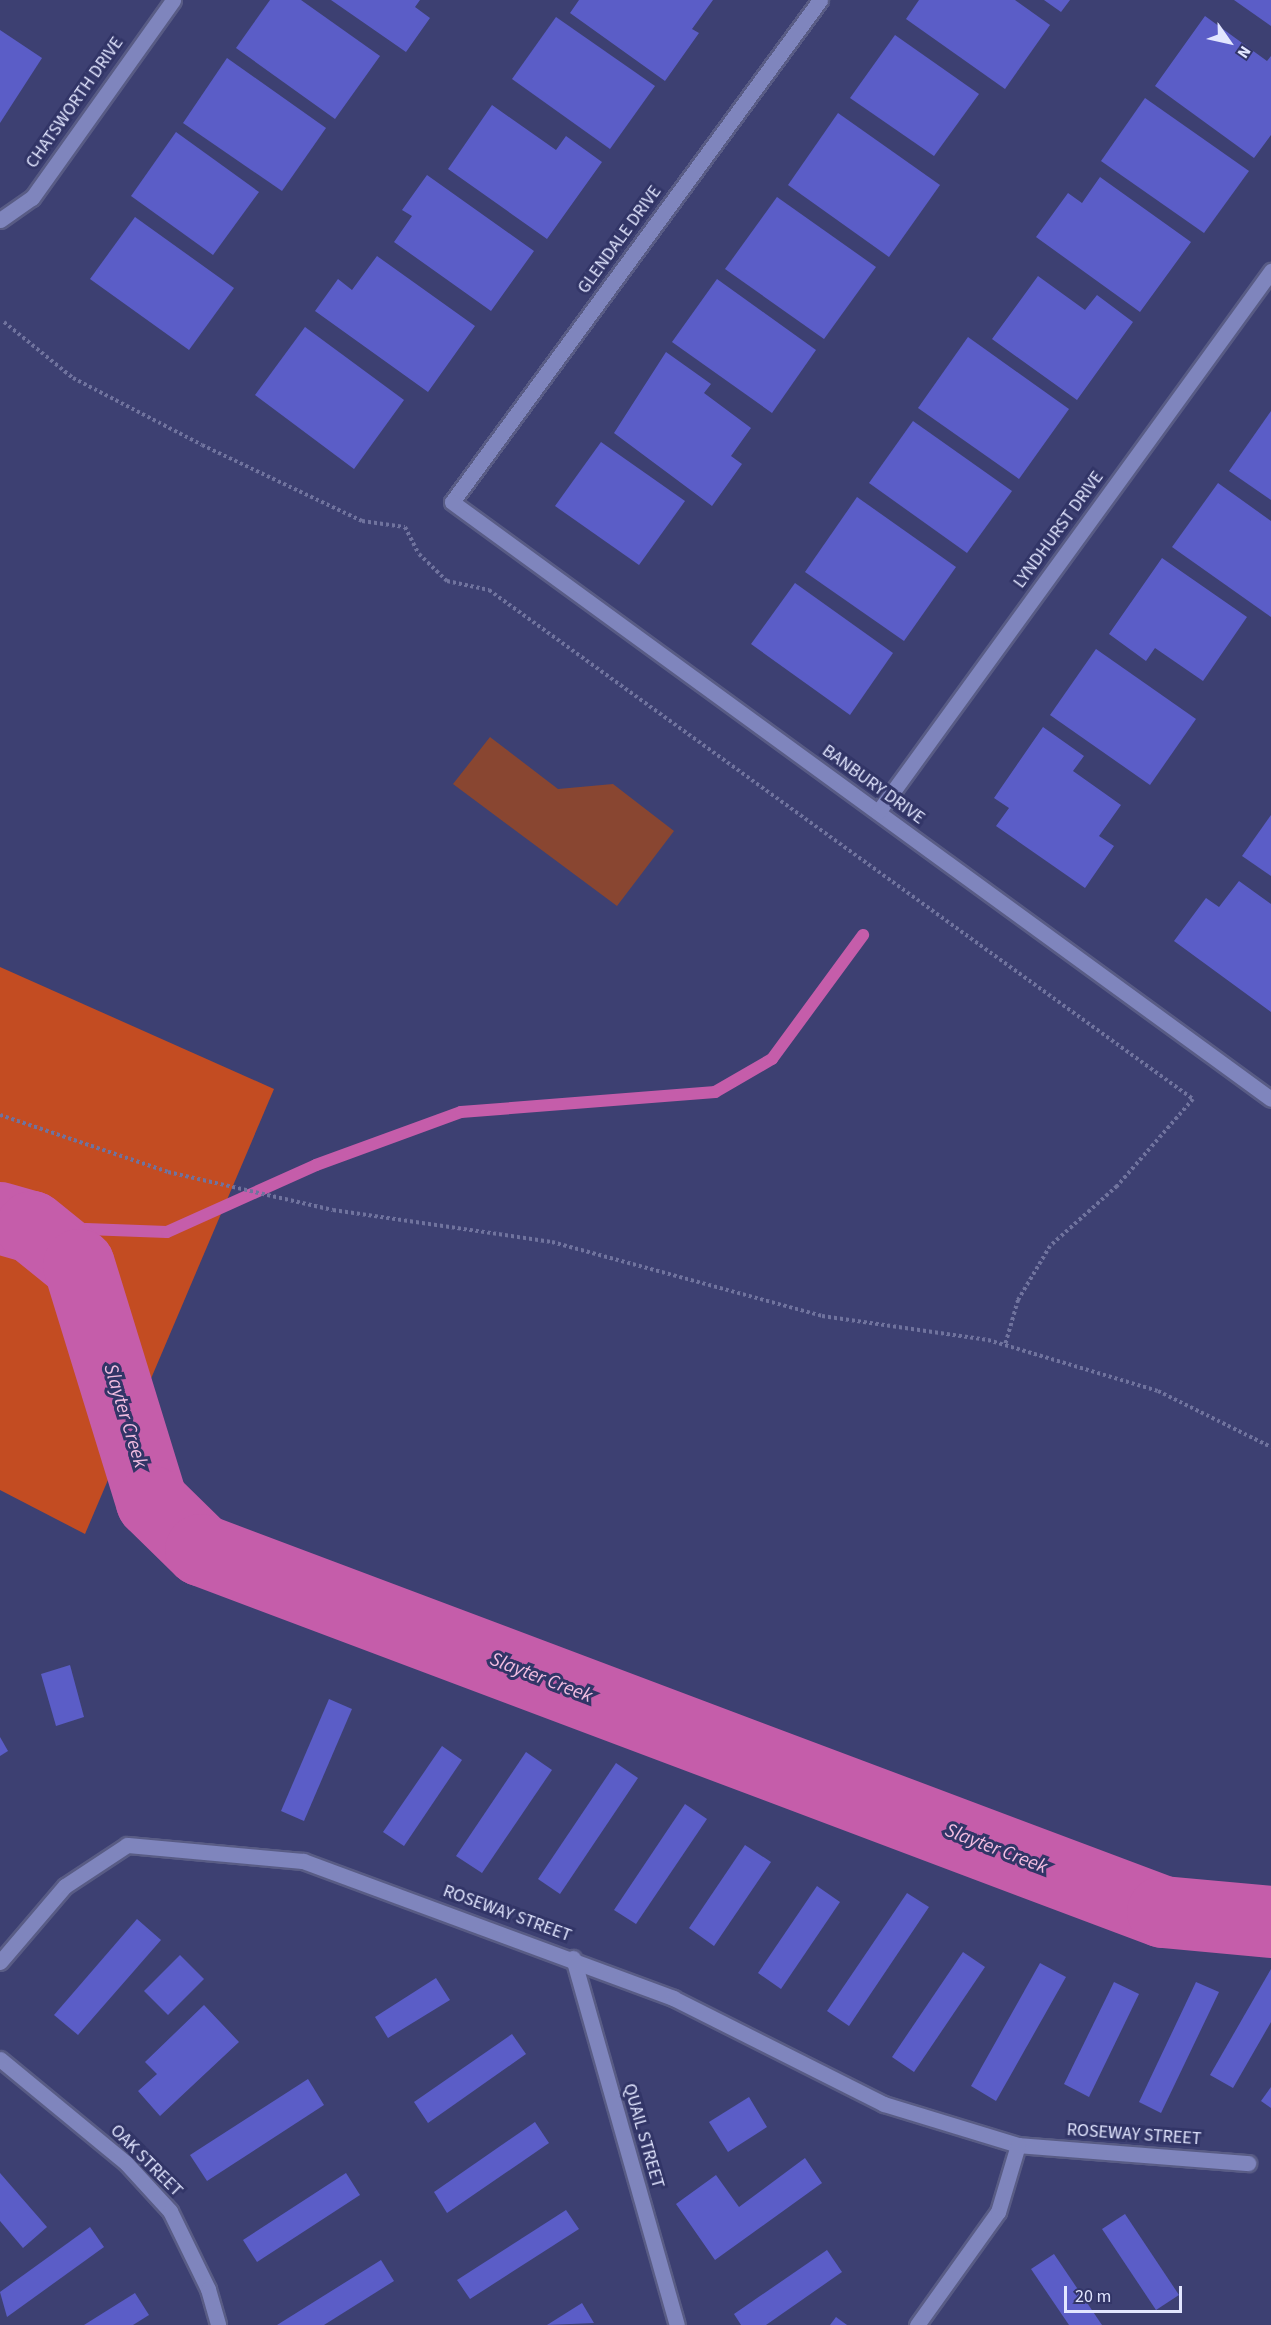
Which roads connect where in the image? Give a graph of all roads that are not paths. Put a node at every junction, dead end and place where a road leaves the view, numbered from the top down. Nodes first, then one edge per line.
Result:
1 (173, 0) edge
2 (820, 0) edge
3 (0, 220) edge
4 (1271, 271) edge
5 (452, 502) joint
6 (878, 812) junction
7 (1271, 1099) edge
8 (573, 1958) junction
9 (0, 1962) edge
10 (0, 2060) edge
11 (1018, 2145) junction
12 (1248, 2163) dead end
13 (218, 2325) edge
14 (677, 2325) edge
15 (917, 2325) edge

1 - 3 street, CHATSWORTH DRIVE
2 - 5 street, GLENDALE DRIVE
4 - 6 street, LYNDHURST DRIVE
5 - 6 street, BANBURY DRIVE
6 - 7 street, BANBURY DRIVE
8 - 9 street, ROSEWAY STREET
8 - 11 street, ROSEWAY STREET
8 - 14 street, QUAIL STREET
10 - 13 street, OAK STREET
11 - 12 street, ROSEWAY STREET
11 - 15 street

